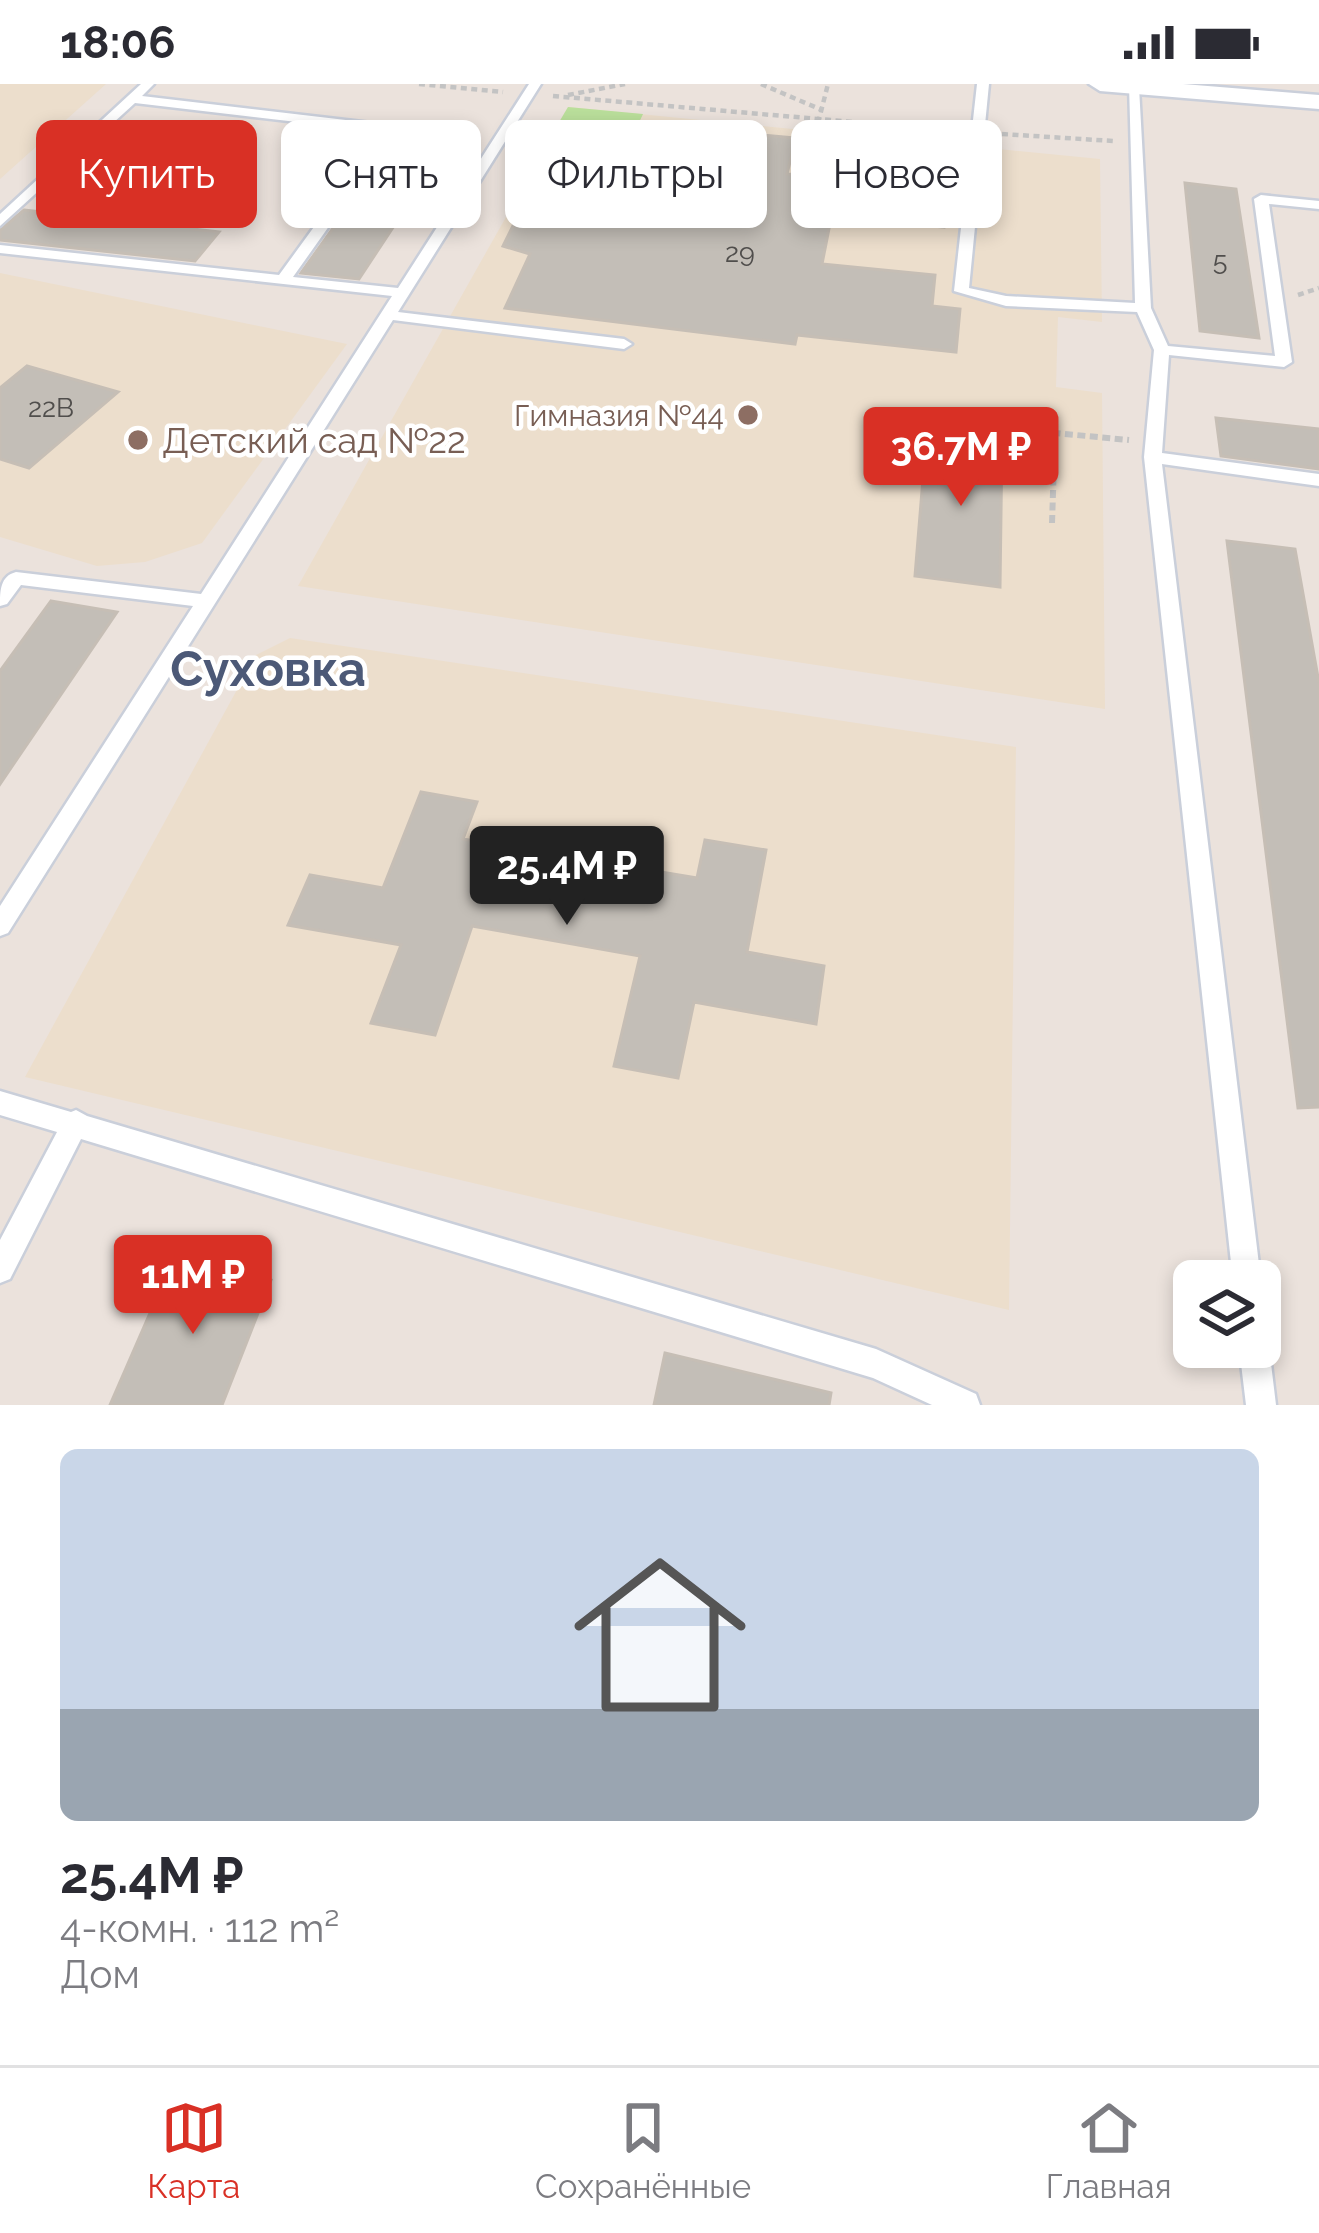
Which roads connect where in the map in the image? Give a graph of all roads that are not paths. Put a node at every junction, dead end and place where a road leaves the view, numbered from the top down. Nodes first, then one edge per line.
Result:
1 (148, 84) edge
2 (983, 84) edge
3 (1100, 84) edge
4 (1133, 87) edge
5 (531, 89) edge
6 (1260, 91) edge
7 (132, 99) junction
8 (1319, 102) edge
9 (1319, 205) edge
10 (0, 222) edge
11 (0, 249) edge
12 (283, 280) junction
13 (402, 293) junction
14 (1143, 308) junction
15 (388, 315) junction
16 (624, 344) dead end
17 (1162, 350) junction
18 (1154, 450) junction
19 (1319, 480) edge
20 (0, 598) edge
21 (206, 602) junction
22 (0, 926) edge
23 (0, 1103) edge
24 (76, 1122) junction
25 (1244, 1260) edge
26 (0, 1269) edge
27 (1257, 1368) edge
28 (965, 1405) edge
29 (1261, 1405) edge

1 - 7 lane
2 - 14 lane
3 - 4 street
4 - 6 street
4 - 14 lane
5 - 13 lane
6 - 8 street
7 - 10 lane
7 - 12 lane
9 - 17 lane
11 - 12 lane
12 - 13 lane
13 - 15 lane
14 - 17 lane
15 - 16 lane
15 - 21 lane
17 - 18 lane
18 - 19 lane
18 - 25 lane
20 - 21 lane
21 - 22 lane
23 - 24 lane
24 - 26 lane
24 - 28 lane
27 - 29 lane

